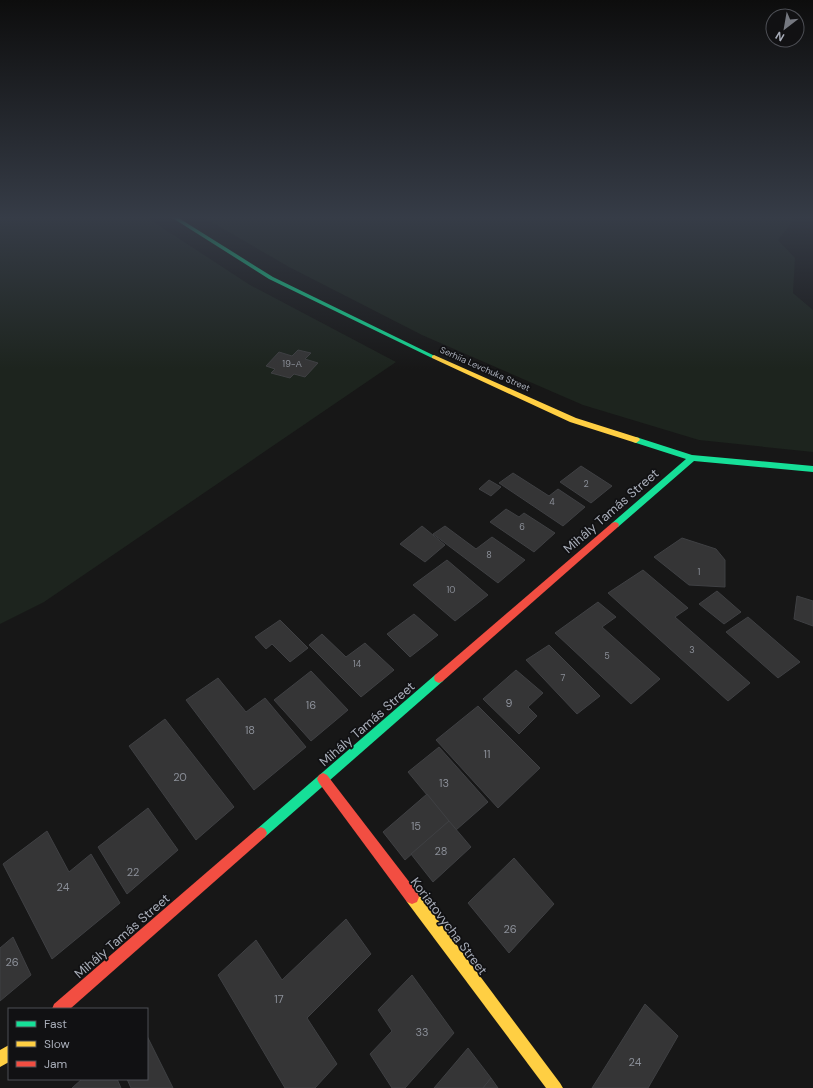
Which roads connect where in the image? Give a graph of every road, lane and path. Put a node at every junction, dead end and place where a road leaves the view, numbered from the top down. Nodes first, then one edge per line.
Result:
1 (255, 268) edge
2 (692, 458) junction
3 (813, 470) edge
4 (323, 779) junction
5 (60, 1008) edge
6 (8, 1053) edge
7 (0, 1060) edge
8 (555, 1088) edge

1 - 2 main road, Serhiia Levchuka Street
2 - 3 main road, Serhiia Levchuka Street
2 - 4 main road, Mihály Tamás Street
4 - 5 main road, Mihály Tamás Street
4 - 8 main road, Koriatovycha Street
6 - 7 main road

